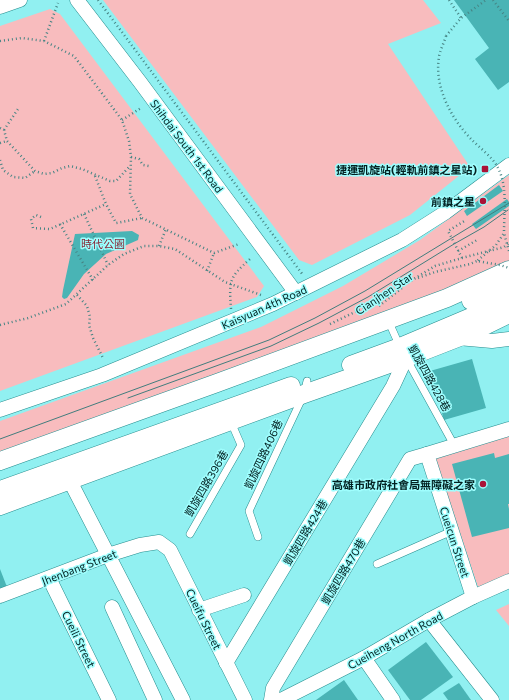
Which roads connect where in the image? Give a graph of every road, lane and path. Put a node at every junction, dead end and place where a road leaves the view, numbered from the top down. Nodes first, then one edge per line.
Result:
1 (20, 0) edge
2 (77, 0) edge
3 (98, 0) edge
4 (449, 0) edge
5 (486, 0) edge
6 (493, 0) edge
7 (58, 3) dead end
8 (0, 6) edge
9 (461, 18) junction
10 (509, 21) edge
11 (0, 41) edge
12 (44, 42) junction
13 (141, 108) dead end
14 (18, 109) dead end
15 (122, 120) junction
16 (0, 128) edge
17 (4, 130) junction
18 (7, 141) junction
19 (0, 142) edge
20 (131, 157) junction
21 (0, 160) edge
22 (509, 165) edge
23 (130, 166) junction
24 (149, 166) dead end
25 (35, 171) junction
26 (95, 176) junction
27 (106, 204) junction
28 (84, 214) junction
29 (41, 217) dead end
30 (142, 218) junction
31 (466, 220) dead end
32 (60, 224) junction
33 (166, 229) junction
34 (504, 233) junction
35 (477, 240) dead end
36 (239, 244) dead end
37 (159, 246) junction
38 (509, 250) edge
39 (458, 251) junction
40 (214, 253) junction
41 (462, 258) dead end
42 (250, 259) dead end
43 (477, 261) junction
44 (108, 265) junction
45 (509, 269) edge
46 (208, 271) junction
47 (304, 277) dead end
48 (93, 280) junction
49 (230, 284) junction
50 (509, 285) edge
51 (296, 293) junction
52 (77, 295) junction
53 (267, 298) dead end
54 (509, 301) edge
55 (232, 311) dead end
56 (509, 314) edge
57 (0, 325) edge
58 (392, 333) junction
59 (458, 338) junction
60 (509, 339) edge
61 (103, 358) dead end
62 (305, 388) junction
63 (0, 410) edge
64 (231, 422) junction
65 (509, 429) edge
66 (454, 445) junction
67 (427, 454) junction
68 (0, 461) edge
69 (0, 473) edge
70 (70, 481) junction
71 (0, 490) edge
72 (0, 506) edge
73 (452, 531) junction
74 (190, 534) dead end
75 (258, 537) dead end
76 (159, 542) joint
77 (108, 555) junction
78 (377, 564) dead end
79 (49, 578) junction
80 (509, 581) edge
81 (244, 595) dead end
82 (0, 596) edge
83 (473, 598) junction
84 (112, 607) dead end
85 (199, 610) junction
86 (429, 620) junction
87 (364, 658) junction
88 (226, 663) junction
89 (109, 700) edge
90 (155, 700) edge
91 (183, 700) edge
92 (245, 700) edge
93 (280, 700) edge
94 (393, 700) edge
95 (492, 700) edge

1 - 8 street
2 - 51 street, Shihdai South 1st Road
3 - 47 path
4 - 9 path
5 - 9 path
6 - 10 path
7 - 12 path
9 - 34 path, bridge
11 - 12 path
12 - 15 path
13 - 15 path
14 - 17 path
15 - 20 path
16 - 17 path
17 - 18 path
18 - 19 path
18 - 25 path
20 - 23 path
20 - 24 path
21 - 25 path
22 - 51 street, Kaisyuan 4th Road
23 - 26 path
23 - 30 path
25 - 26 path
26 - 27 path
27 - 28 path
27 - 30 path
28 - 32 path
28 - 44 path
29 - 32 path
30 - 33 path
31 - 39 path
32 - 48 path
33 - 37 path
33 - 40 path
34 - 38 path, bridge
34 - 43 path, Cianjhen Star, bridge
35 - 39 path
36 - 40 path
37 - 44 path
37 - 46 path
39 - 41 path
40 - 46 path
42 - 49 path
43 - 45 path, Cianjhen Star, bridge
43 - 58 path, Cianjhen Star
44 - 48 path
45 - 58 street
46 - 49 path
48 - 52 path
49 - 53 path
49 - 55 path
50 - 58 street
51 - 63 street, Kaisyuan 4th Road
52 - 57 path
52 - 61 path
54 - 58 street
56 - 59 street
58 - 59 street
58 - 62 street
58 - 66 lane, 凱旋四路428巷
58 - 68 street
58 - 69 street
58 - 88 street, 凱旋四路424巷
59 - 60 street
62 - 64 street
62 - 71 street
62 - 75 lane, 凱旋四路406巷
64 - 70 street
64 - 74 lane, 凱旋四路396巷
65 - 66 street
66 - 67 street
67 - 73 street, Cueicun Street
67 - 93 street, 凱旋四路470巷
70 - 72 street
70 - 77 street
73 - 78 lane
73 - 83 street, Cueicun Street
76 - 77 street, Jhenbang Street
76 - 85 street, Cueifu Street
77 - 79 street, Jhenbang Street
77 - 91 street
79 - 82 street, Jhenbang Street
79 - 89 street, Cueili Street
80 - 83 street, Cueiheng North Road
81 - 85 street
83 - 86 street, Cueiheng North Road
84 - 90 street
85 - 88 street, Cueifu Street
86 - 87 street, Cueiheng North Road
86 - 95 street
87 - 93 street, Cueiheng North Road
87 - 94 street
88 - 92 street, Cueifu Street

